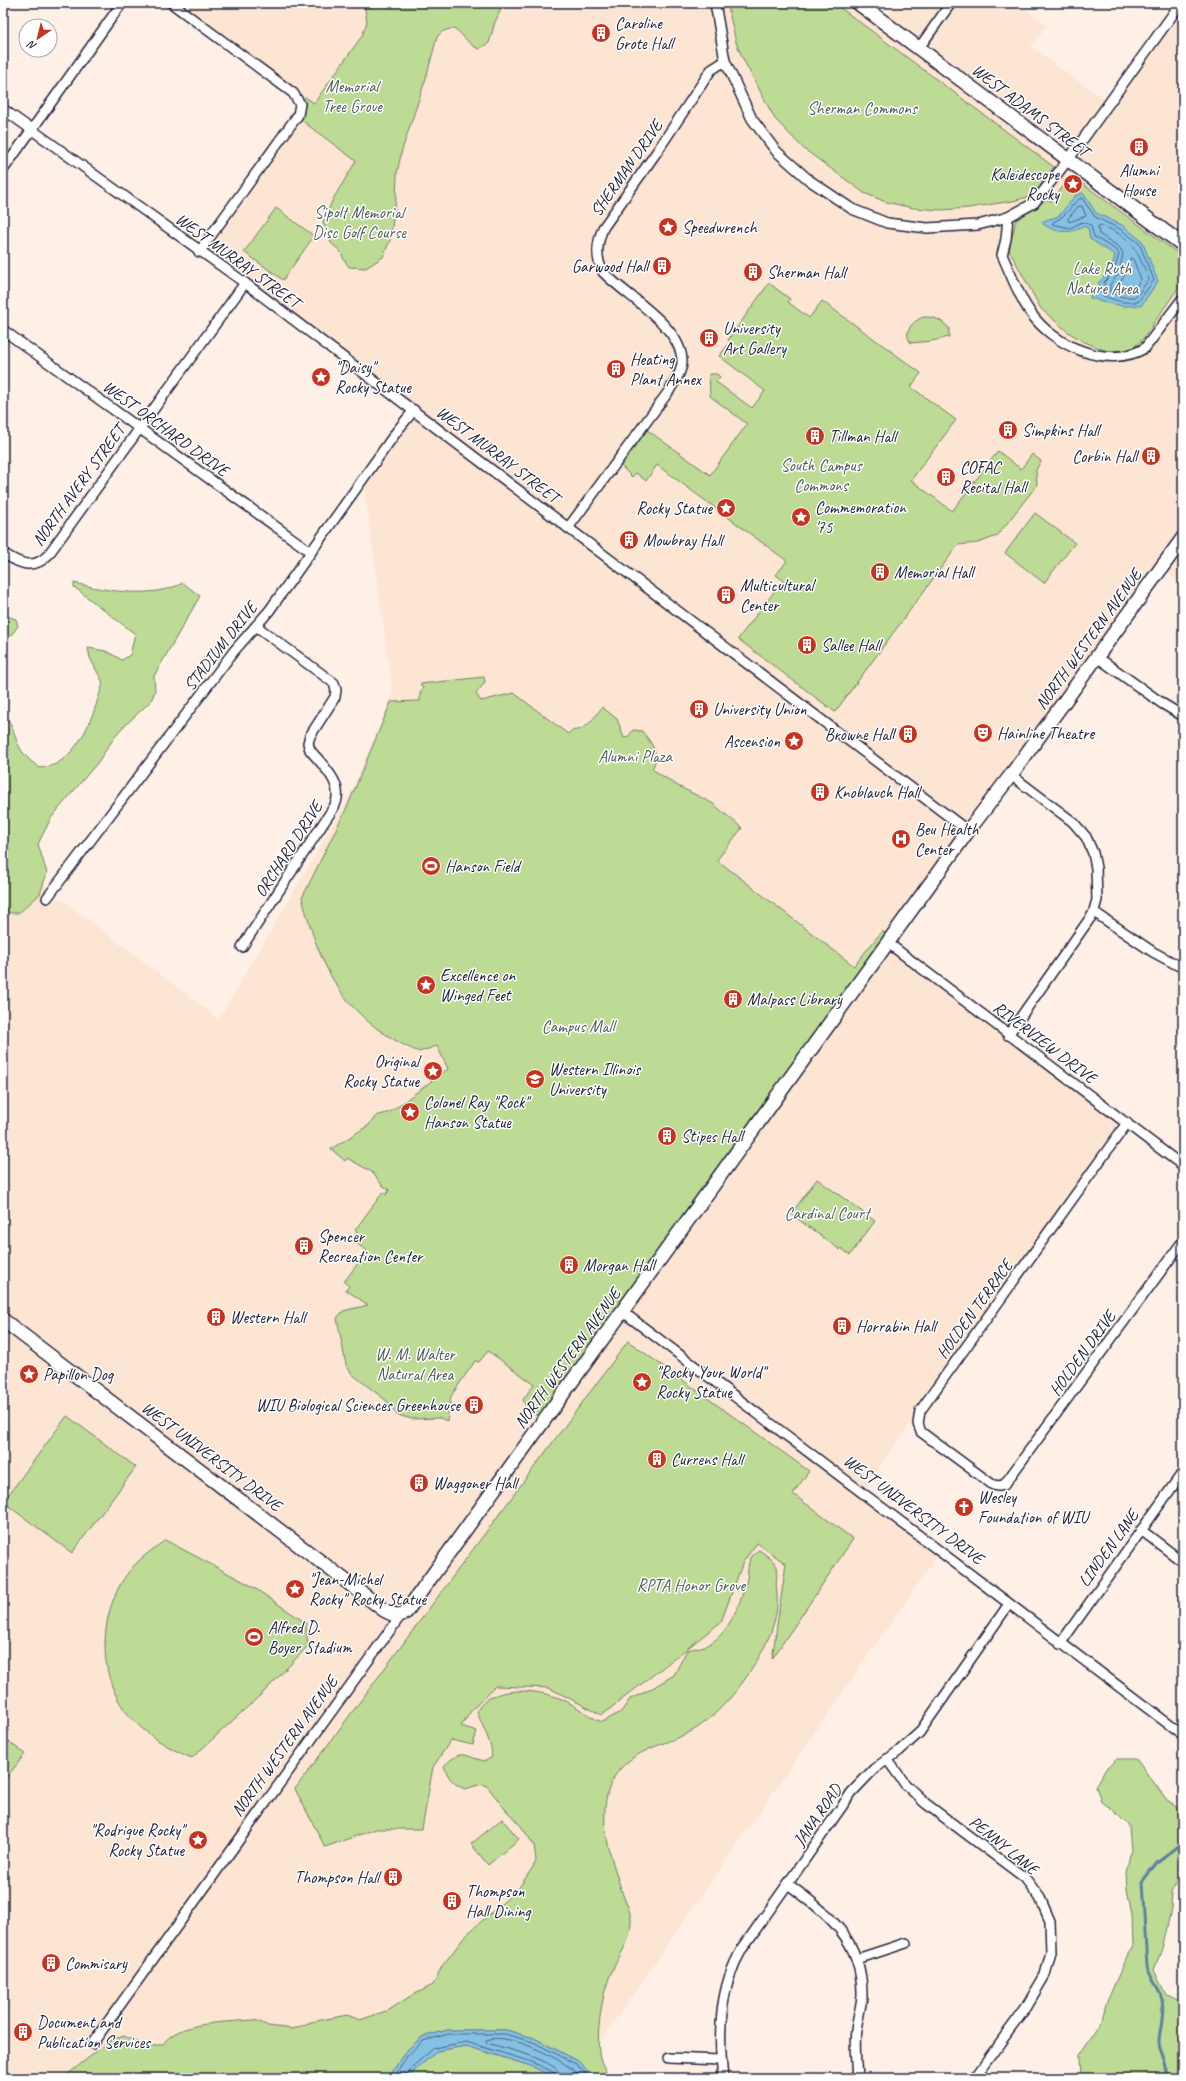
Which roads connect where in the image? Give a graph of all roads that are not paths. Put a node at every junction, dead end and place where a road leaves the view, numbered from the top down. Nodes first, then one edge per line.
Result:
1 (122, 3) edge
2 (171, 3) edge
3 (714, 3) edge
4 (858, 3) edge
5 (951, 3) edge
6 (1181, 3) edge
7 (919, 48) junction
8 (724, 61) junction
9 (3, 109) edge
10 (32, 130) junction
11 (1068, 160) junction
12 (3, 170) edge
13 (1008, 218) junction
14 (1183, 245) edge
15 (199, 252) junction
16 (245, 283) junction
17 (1183, 298) edge
18 (3, 330) edge
19 (414, 410) junction
20 (139, 428) junction
21 (568, 528) junction
22 (1183, 538) edge
23 (311, 552) junction
24 (3, 553) edge
25 (256, 626) junction
26 (1097, 657) junction
27 (1183, 716) edge
28 (1011, 775) junction
29 (968, 831) junction
30 (47, 898) dead end
31 (1094, 912) junction
32 (888, 944) junction
33 (242, 947) dead end
34 (1183, 967) edge
35 (1008, 1035) junction
36 (1127, 1123) junction
37 (1183, 1166) edge
38 (1183, 1241) edge
39 (623, 1312) junction
40 (3, 1320) edge
41 (1183, 1472) edge
42 (1006, 1483) joint
43 (1141, 1530) junction
44 (1183, 1562) edge
45 (1009, 1604) junction
46 (401, 1615) junction
47 (1060, 1644) junction
48 (1183, 1735) edge
49 (887, 1759) junction
50 (788, 1884) junction
51 (906, 1943) dead end
52 (857, 1959) junction
53 (92, 2044) dead end
54 (668, 2058) dead end
55 (721, 2060) junction
56 (723, 2078) edge
57 (857, 2078) edge
58 (974, 2078) edge

1 - 10 street
2 - 15 street
3 - 8 street
4 - 7 street, WEST ADAMS STREET
5 - 7 street
6 - 11 street
7 - 11 street, WEST ADAMS STREET
8 - 13 street
8 - 21 street, SHERMAN DRIVE
9 - 10 street, WEST MURRAY STREET
10 - 12 street
10 - 15 street, WEST MURRAY STREET
11 - 13 street
11 - 14 street, WEST ADAMS STREET
13 - 17 street
15 - 16 street, WEST MURRAY STREET
16 - 19 street, WEST MURRAY STREET
16 - 20 street, NORTH AVERY STREET
18 - 20 street, WEST ORCHARD DRIVE
19 - 21 street, WEST MURRAY STREET
19 - 23 street, STADIUM DRIVE
20 - 23 street, WEST ORCHARD DRIVE
20 - 24 street, NORTH AVERY STREET
21 - 29 street, WEST MURRAY STREET
22 - 26 street, NORTH WESTERN AVENUE
23 - 25 street, STADIUM DRIVE
25 - 30 street, STADIUM DRIVE
25 - 33 street, ORCHARD DRIVE
26 - 27 street
26 - 28 street, NORTH WESTERN AVENUE
28 - 29 street, NORTH WESTERN AVENUE
28 - 31 street
29 - 32 street, NORTH WESTERN AVENUE
31 - 34 street
31 - 35 street
32 - 35 street, RIVERVIEW DRIVE
32 - 39 street, NORTH WESTERN AVENUE
35 - 36 street, RIVERVIEW DRIVE
36 - 37 street, RIVERVIEW DRIVE
36 - 42 street, HOLDEN TERRACE
38 - 42 street, HOLDEN DRIVE
39 - 45 street, WEST UNIVERSITY DRIVE
39 - 46 street, NORTH WESTERN AVENUE
40 - 46 street, WEST UNIVERSITY DRIVE
41 - 43 street, LINDEN LANE
43 - 44 street
43 - 47 street, LINDEN LANE
45 - 47 street, WEST UNIVERSITY DRIVE
45 - 49 street, JANA ROAD
46 - 53 street, NORTH WESTERN AVENUE
47 - 48 street, WEST UNIVERSITY DRIVE
49 - 50 street, JANA ROAD
49 - 58 street, PENNY LANE
50 - 52 street
50 - 55 street, JANA ROAD
51 - 52 street
52 - 57 street
54 - 55 street
55 - 56 street, JANA ROAD

